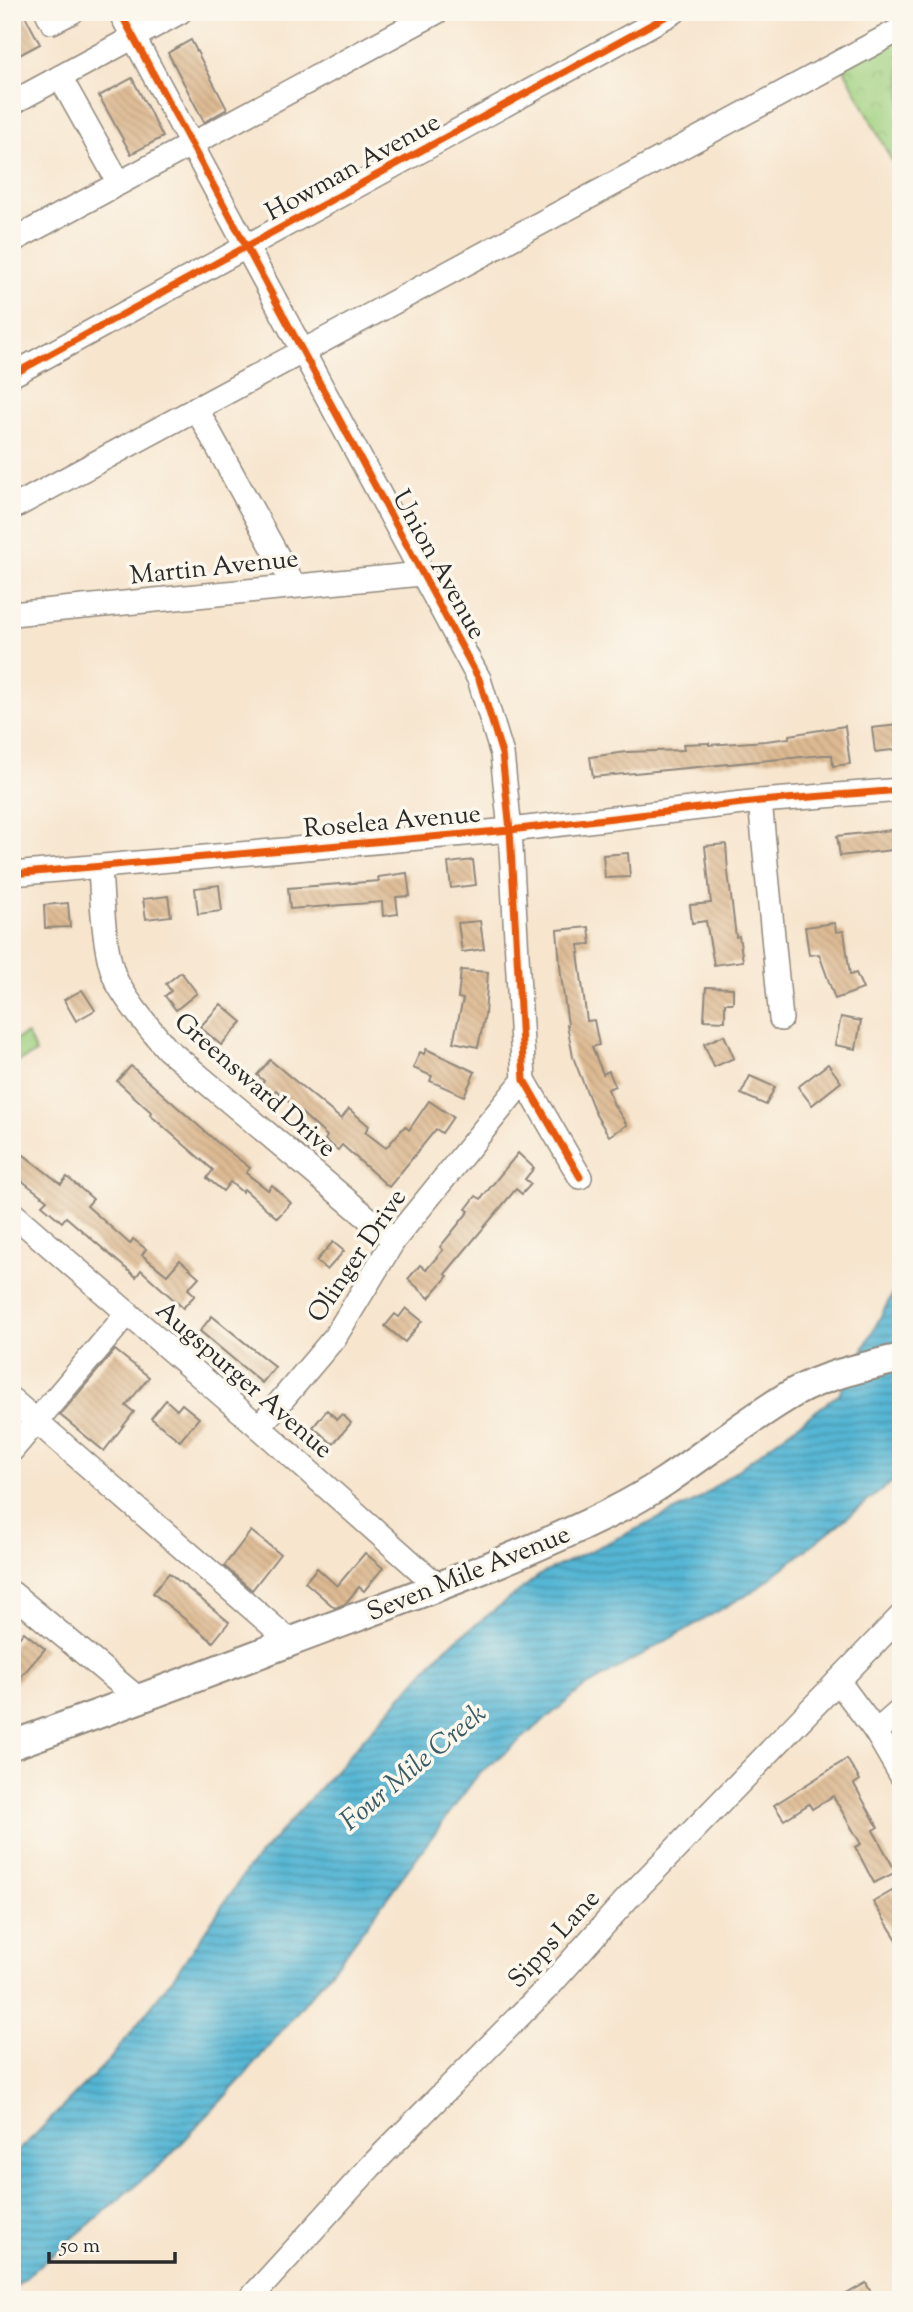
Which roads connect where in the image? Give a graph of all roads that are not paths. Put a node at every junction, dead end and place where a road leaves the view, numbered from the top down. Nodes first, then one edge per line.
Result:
1 (47, 12) edge
2 (72, 12) edge
3 (120, 12) edge
4 (180, 12) edge
5 (437, 12) edge
6 (674, 12) edge
7 (896, 12) edge
8 (901, 28) edge
9 (134, 37) junction
10 (60, 77) junction
11 (12, 103) edge
12 (190, 144) junction
13 (119, 183) junction
14 (12, 240) edge
15 (246, 248) junction
16 (302, 352) junction
17 (12, 375) edge
18 (196, 408) junction
19 (12, 508) edge
20 (421, 574) junction
21 (293, 586) junction
22 (12, 614) edge
23 (901, 790) edge
24 (760, 801) junction
25 (510, 831) junction
26 (100, 867) junction
27 (12, 874) edge
28 (781, 1019) dead end
29 (524, 1080) junction
30 (580, 1177) dead end
31 (12, 1213) edge
32 (394, 1240) junction
33 (128, 1313) junction
34 (901, 1358) edge
35 (12, 1401) edge
36 (36, 1422) junction
37 (259, 1427) junction
38 (12, 1450) edge
39 (440, 1588) junction
40 (12, 1593) edge
41 (901, 1616) edge
42 (291, 1642) junction
43 (838, 1681) junction
44 (140, 1700) junction
45 (901, 1710) edge
46 (876, 1732) junction
47 (12, 1745) edge
48 (901, 1775) edge
49 (248, 2300) edge

1 - 2 street
3 - 9 street, Union Avenue
4 - 9 street
5 - 12 street
6 - 15 street, Howman Avenue
7 - 8 street
8 - 16 street
9 - 10 street
9 - 12 street, Union Avenue
10 - 11 street
10 - 13 street
12 - 13 street
12 - 15 street, Union Avenue
13 - 14 street
15 - 16 street, Union Avenue
15 - 17 street, Howman Avenue
16 - 18 street
16 - 20 street, Union Avenue
18 - 19 street
18 - 21 street
20 - 21 street, Martin Avenue
20 - 25 street, Union Avenue
21 - 22 street, Martin Avenue
23 - 24 street, Roselea Avenue
24 - 25 street, Roselea Avenue
24 - 28 street
25 - 26 street, Roselea Avenue
25 - 29 street, Union Avenue
26 - 27 street, Roselea Avenue
26 - 32 street, Greensward Drive
29 - 30 street, Union Avenue
29 - 32 street, Olinger Drive
31 - 33 street, Augspurger Avenue
32 - 37 street, Olinger Drive
33 - 36 street
33 - 37 street, Augspurger Avenue
34 - 39 main road, Seven Mile Avenue
35 - 36 street
36 - 38 street
36 - 42 street
37 - 39 street, Augspurger Avenue
39 - 42 main road, Seven Mile Avenue
40 - 44 street
41 - 43 street, Sipps Lane
42 - 44 main road, Seven Mile Avenue
43 - 46 street
43 - 49 street, Sipps Lane
44 - 47 main road, Seven Mile Avenue
45 - 46 street
46 - 48 street

